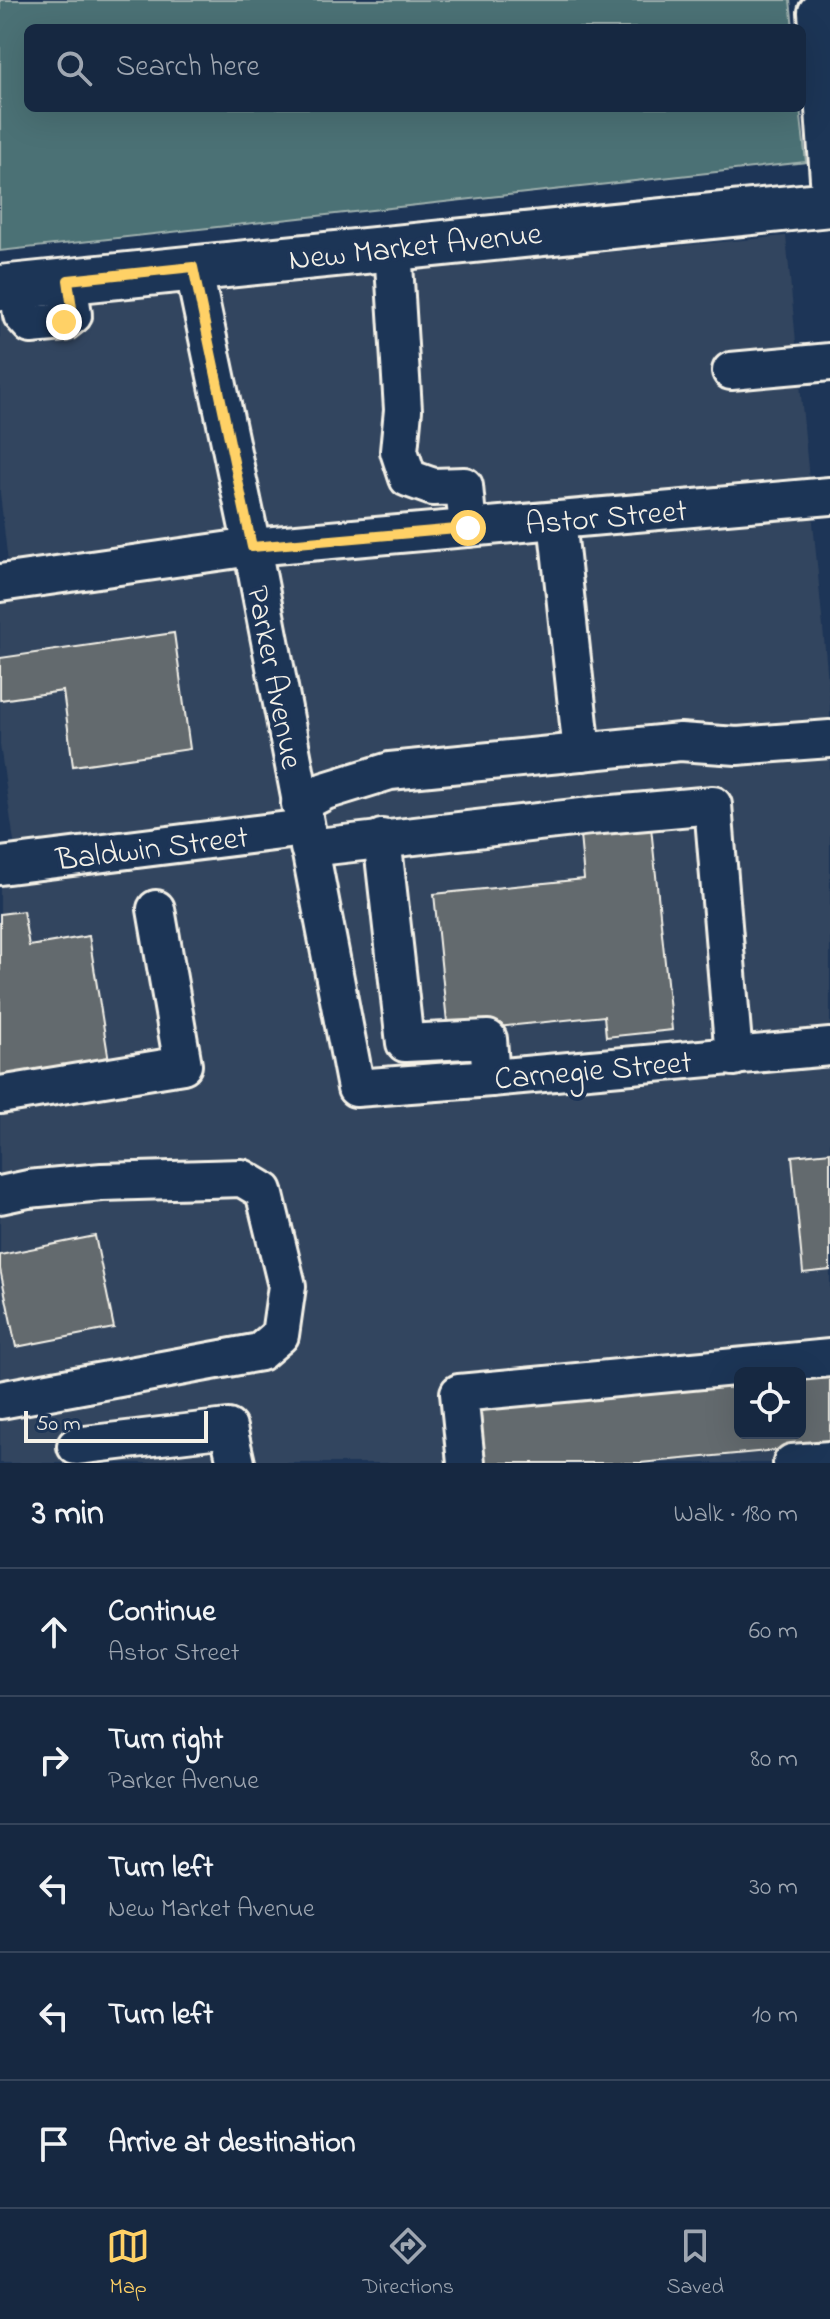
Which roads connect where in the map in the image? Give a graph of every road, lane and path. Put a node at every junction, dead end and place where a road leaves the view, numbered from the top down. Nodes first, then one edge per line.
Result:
1 (830, 11) edge
2 (830, 193) edge
3 (830, 204) edge
4 (393, 248) junction
5 (193, 267) junction
6 (9, 287) edge
7 (830, 362) edge
8 (731, 371) dead end
9 (830, 496) edge
10 (557, 520) junction
11 (468, 528) junction
12 (252, 547) junction
13 (0, 583) edge
14 (830, 739) edge
15 (582, 752) junction
16 (305, 827) junction
17 (382, 838) junction
18 (0, 866) edge
19 (156, 909) dead end
20 (830, 1047) edge
21 (734, 1057) junction
22 (491, 1078) junction
23 (356, 1088) joint
24 (0, 1095) edge
25 (0, 1195) edge
26 (830, 1358) edge
27 (0, 1400) edge
28 (76, 1446) dead end
29 (830, 1460) edge
30 (236, 1463) edge
31 (466, 1463) edge
32 (792, 1463) edge

1 - 2 street
3 - 4 main road, New Market Avenue
4 - 5 main road, New Market Avenue
4 - 11 street
5 - 6 main road, New Market Avenue
5 - 12 street, Parker Avenue
7 - 8 street
9 - 10 street, Astor Street
10 - 11 street, Astor Street
10 - 15 street
11 - 12 street, Astor Street
12 - 13 street, Astor Street
12 - 16 street, Parker Avenue
14 - 15 street
15 - 16 street
16 - 17 street, Baldwin Street
16 - 18 street, Baldwin Street
16 - 23 street, Parker Avenue
17 - 21 street, Baldwin Street
17 - 22 street
19 - 24 street
20 - 21 street, Carnegie Street
21 - 22 street, Carnegie Street
22 - 23 street, Carnegie Street
25 - 27 street
26 - 31 street
28 - 30 street
29 - 32 street

